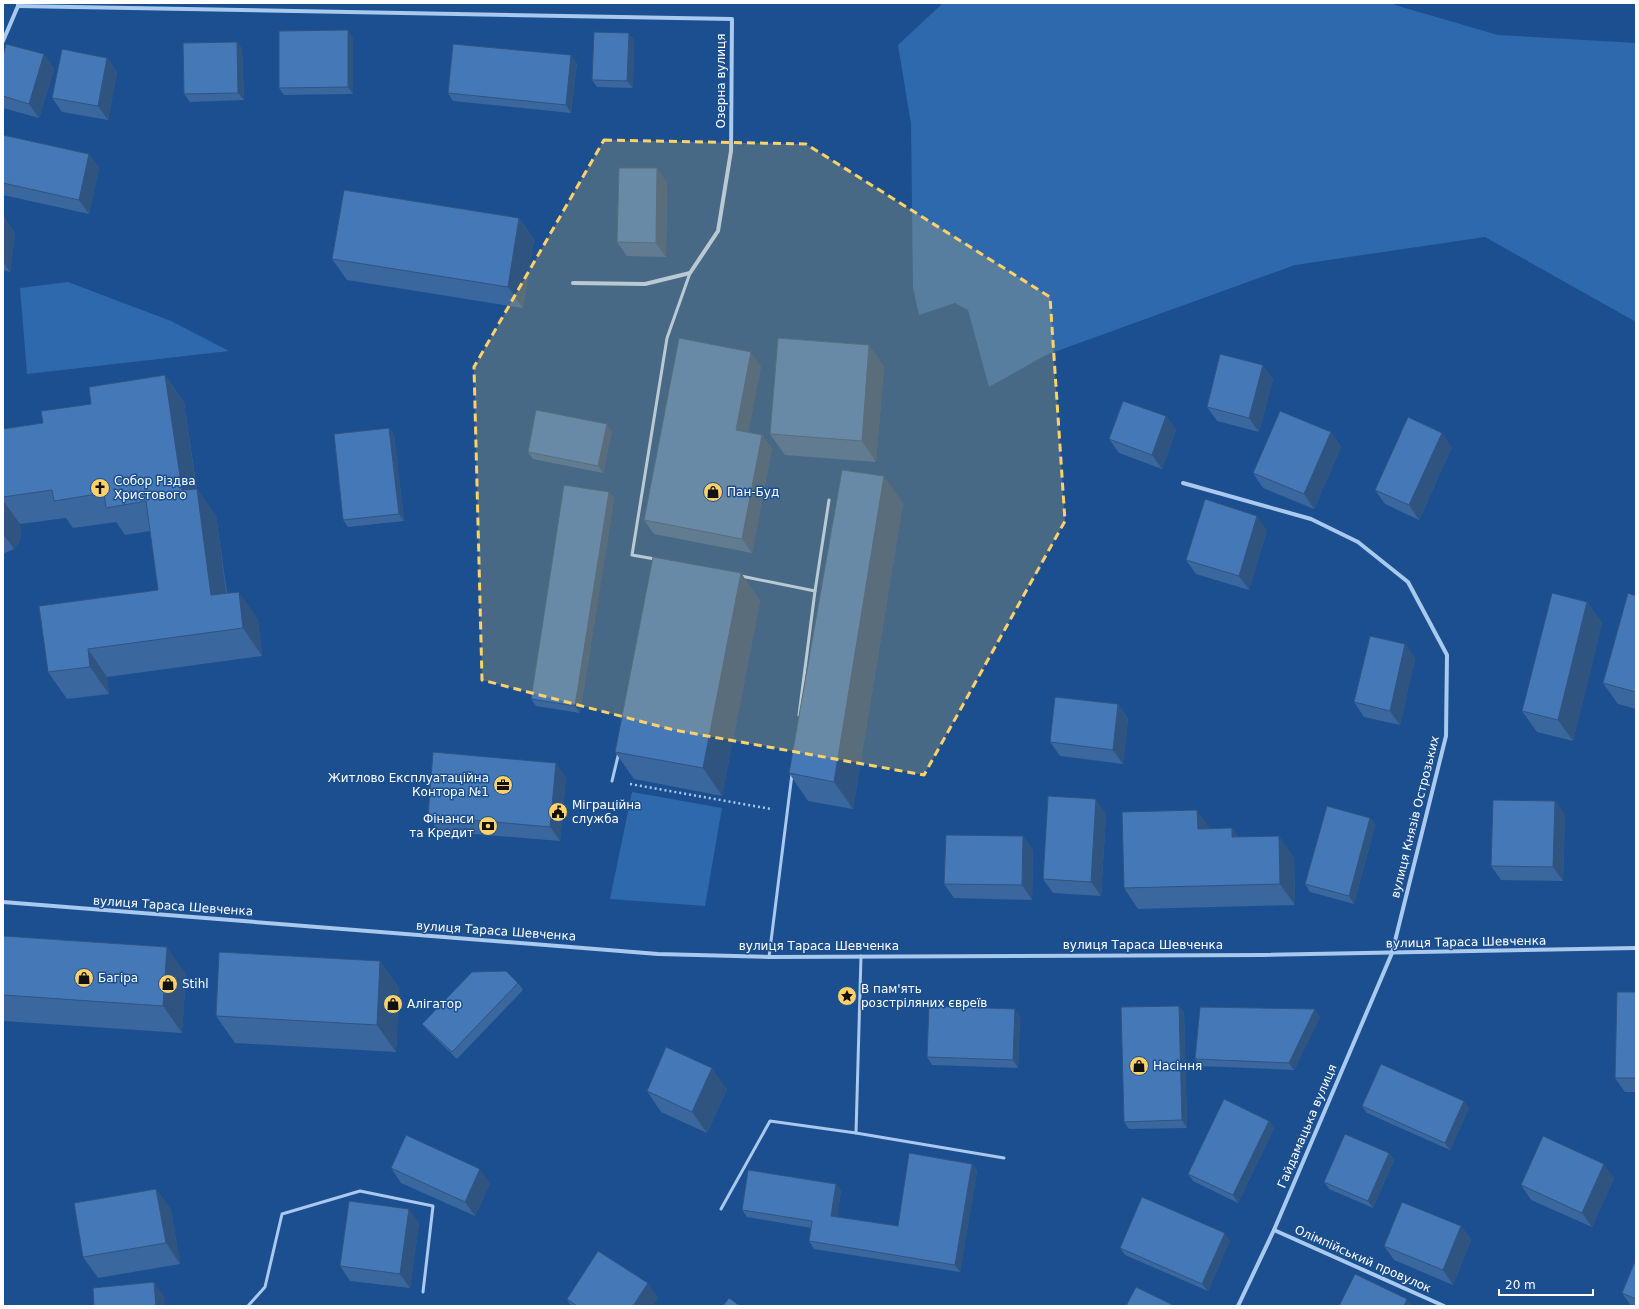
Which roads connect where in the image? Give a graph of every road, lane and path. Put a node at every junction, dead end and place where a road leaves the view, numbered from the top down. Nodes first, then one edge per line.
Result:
1 (18, 5) edge
2 (3, 41) edge
3 (690, 273) junction
4 (573, 283) dead end
5 (1183, 483) dead end
6 (829, 500) dead end
7 (661, 561) edge
8 (737, 575) edge
9 (815, 591) junction
10 (799, 718) edge
11 (619, 750) edge
12 (792, 773) edge
13 (612, 781) joint
14 (787, 812) junction
15 (3, 902) edge
16 (1636, 948) edge
17 (1392, 953) junction
18 (860, 956) junction
19 (769, 957) junction
20 (856, 1133) junction
21 (1004, 1158) dead end
22 (721, 1209) dead end
23 (1274, 1230) junction
24 (423, 1292) dead end
25 (248, 1306) edge
26 (1238, 1306) edge
27 (1444, 1306) edge

1 - 2 street
1 - 3 street, Озерна вулиця
3 - 4 street
3 - 7 lane
5 - 17 street, вулиця Князів Острозьких
6 - 9 lane
8 - 9 lane
9 - 10 lane
11 - 13 lane
12 - 14 lane
13 - 14 path
14 - 19 lane
15 - 19 street, вулиця Тараса Шевченка
16 - 17 street, вулиця Тараса Шевченка
17 - 18 street, вулиця Тараса Шевченка
17 - 23 street, Гайдамацька вулиця
18 - 19 street, вулиця Тараса Шевченка
18 - 20 lane
20 - 21 lane
20 - 22 lane
23 - 26 street, Гайдамацька вулиця
23 - 27 street, Олімпійський провулок
24 - 25 lane

